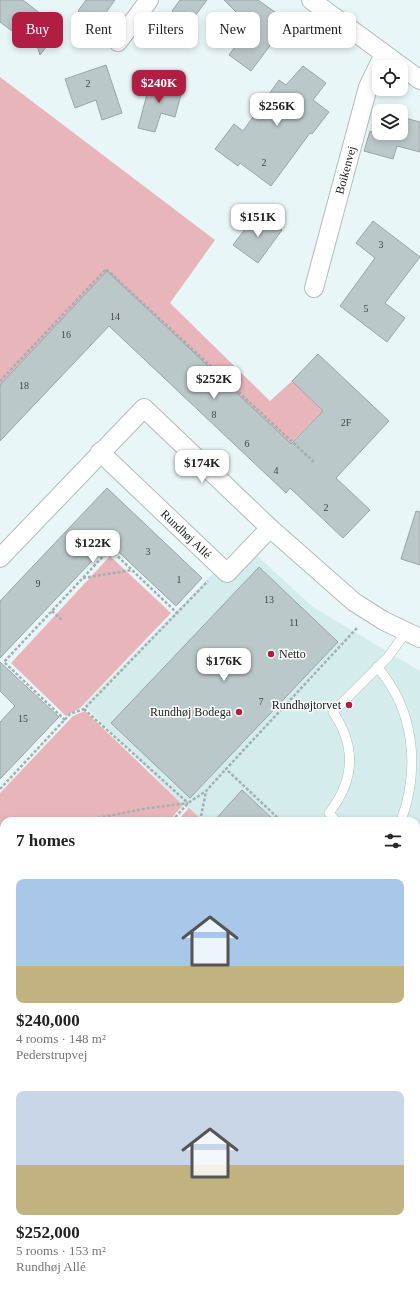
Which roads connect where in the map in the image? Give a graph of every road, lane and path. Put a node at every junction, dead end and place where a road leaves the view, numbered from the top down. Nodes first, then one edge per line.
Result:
1 (149, 0) edge
2 (312, 0) edge
3 (126, 31) edge
4 (384, 54) junction
5 (420, 80) edge
6 (314, 288) dead end
7 (0, 381) edge
8 (100, 452) junction
9 (314, 462) dead end
10 (270, 528) junction
11 (0, 558) edge
12 (221, 568) junction
13 (132, 570) junction
14 (83, 578) junction
15 (52, 611) junction
16 (370, 612) junction
17 (177, 613) junction
18 (62, 620) dead end
19 (413, 635) edge
20 (377, 667) junction
21 (84, 709) junction
22 (65, 720) junction
23 (226, 769) junction
24 (0, 789) edge
25 (206, 791) junction
26 (188, 803) junction
27 (103, 817) edge
28 (176, 817) edge
29 (201, 817) edge
30 (276, 817) edge
31 (332, 817) edge
32 (402, 817) edge

1 - 3 street
2 - 4 street
4 - 5 street
4 - 6 street, Boikenvej
7 - 9 path
8 - 10 street
8 - 11 street
8 - 12 street, Rundhøj Allé
10 - 12 street, Rundhøj Allé
10 - 16 street
12 - 17 path
13 - 14 path
13 - 14 path
13 - 17 path
14 - 15 path
15 - 18 path
15 - 22 path
16 - 19 street
16 - 23 path
17 - 21 path
19 - 20 lane
20 - 31 lane
20 - 32 lane
21 - 22 path
21 - 26 path
22 - 24 path
23 - 25 path
23 - 30 path
25 - 26 path
25 - 29 path
26 - 27 path
26 - 28 path

